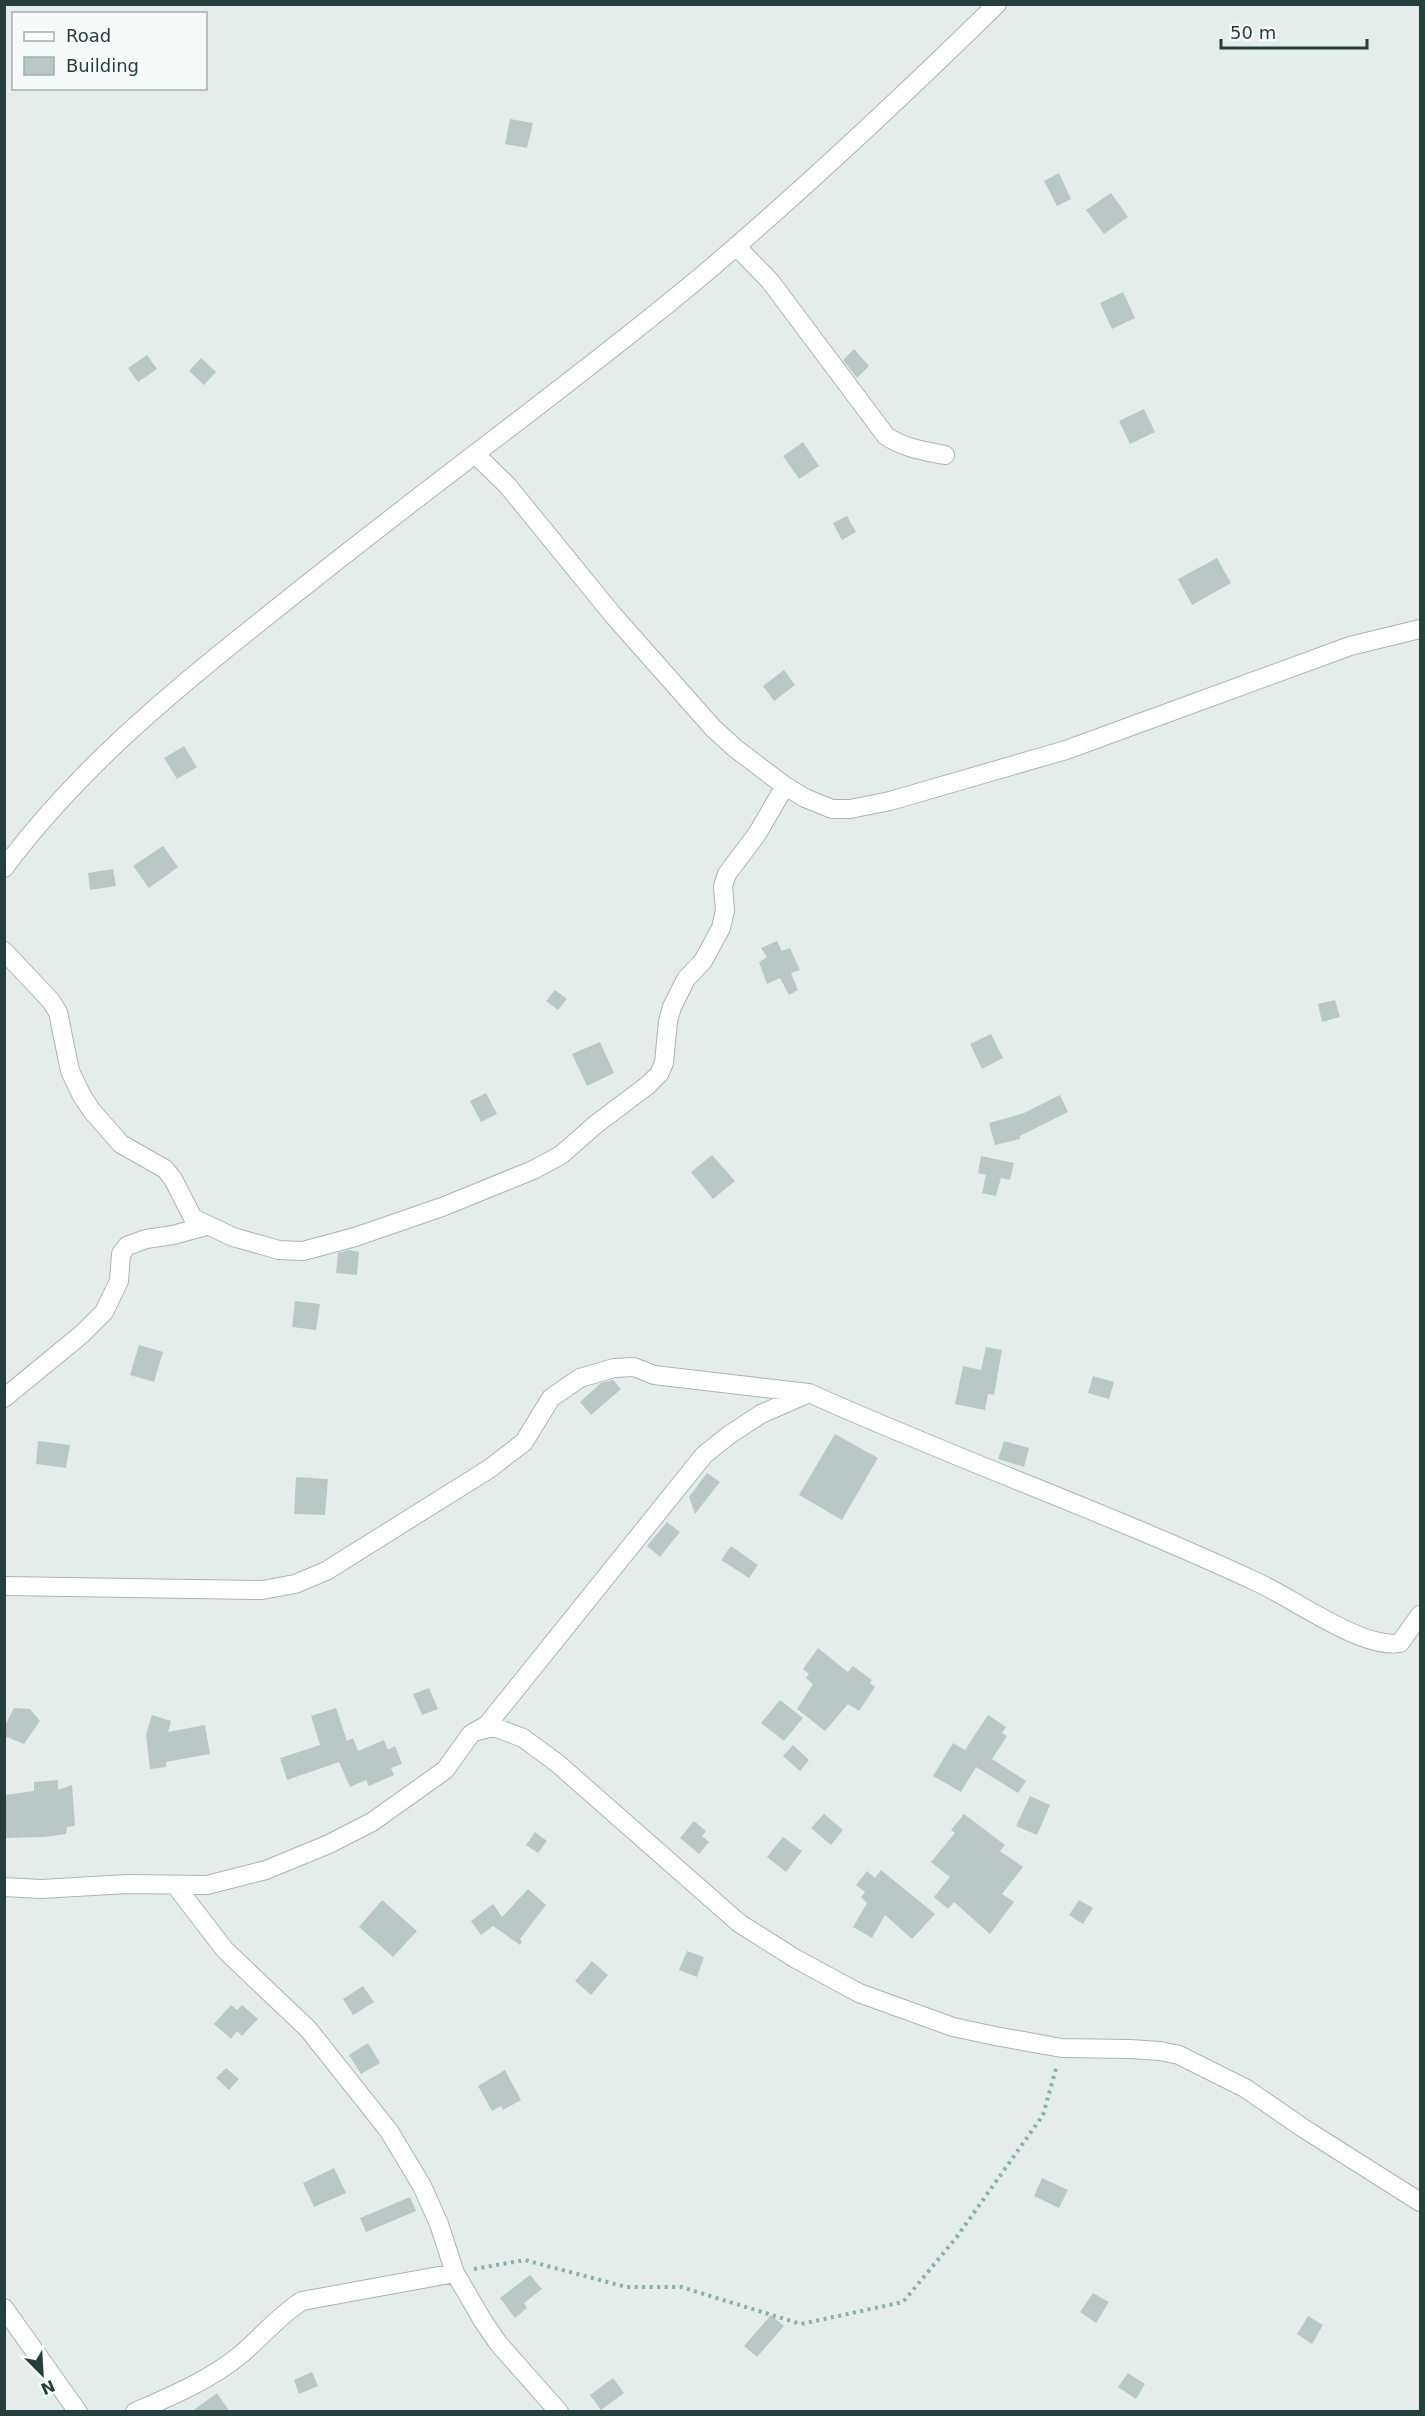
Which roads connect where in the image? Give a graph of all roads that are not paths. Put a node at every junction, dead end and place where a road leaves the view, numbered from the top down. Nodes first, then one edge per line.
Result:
1 (997, 4) edge
2 (736, 246) junction
3 (475, 454) junction
4 (945, 455) dead end
5 (1420, 629) edge
6 (785, 786) junction
7 (4, 868) edge
8 (4, 951) edge
9 (206, 1226) junction
10 (809, 1393) junction
11 (4, 1398) edge
12 (4, 1586) edge
13 (1420, 1615) edge
14 (471, 1734) junction
15 (175, 1885) junction
16 (4, 1887) edge
17 (1420, 2202) edge
18 (455, 2273) junction
19 (4, 2308) edge
20 (78, 2412) edge
21 (135, 2412) edge
22 (559, 2412) edge

1 - 2 street
2 - 3 street
2 - 4 street
3 - 6 street
3 - 7 street
5 - 6 street
6 - 9 street
8 - 9 street
9 - 11 street
10 - 12 street
10 - 13 street
10 - 14 street
14 - 15 street
14 - 17 street
15 - 16 street
15 - 18 street
18 - 21 street
18 - 22 street
19 - 20 street

